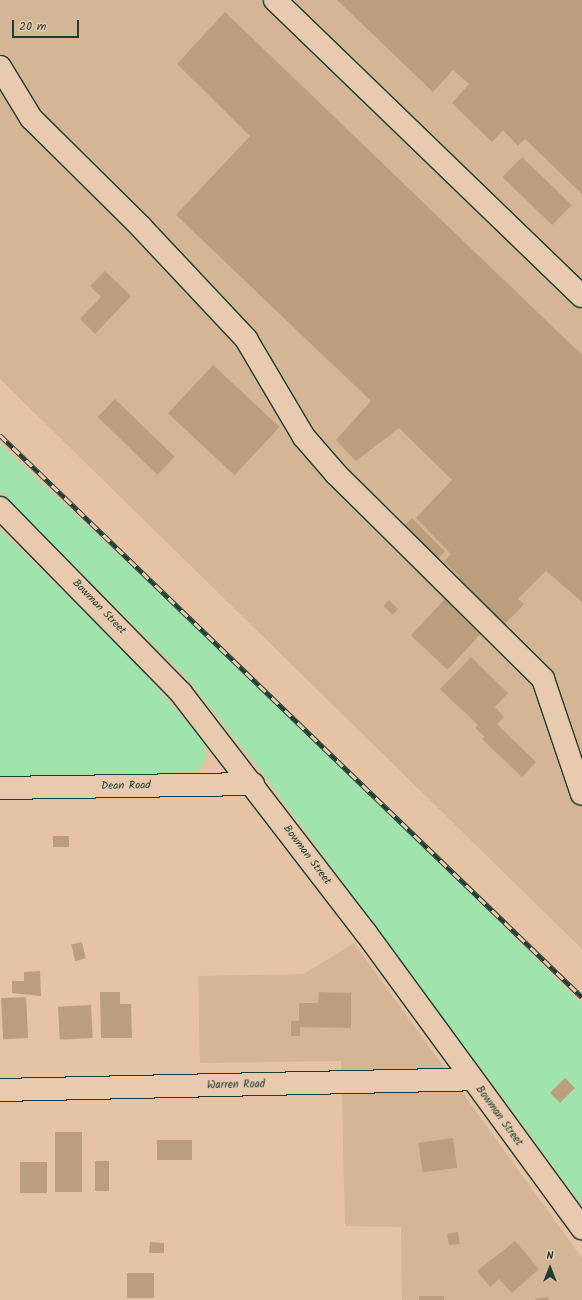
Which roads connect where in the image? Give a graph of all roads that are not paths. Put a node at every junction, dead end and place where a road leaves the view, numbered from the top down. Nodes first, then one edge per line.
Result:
1 (275, 0) edge
2 (0, 67) edge
3 (582, 296) edge
4 (0, 508) edge
5 (252, 784) junction
6 (0, 788) edge
7 (582, 794) edge
8 (472, 1079) junction
9 (0, 1090) edge
10 (582, 1228) edge

1 - 3 street
2 - 7 street
4 - 5 street, Bowman Street
5 - 6 street, Dean Road
5 - 8 street, Bowman Street
8 - 9 street, Warren Road
8 - 10 street, Bowman Street

